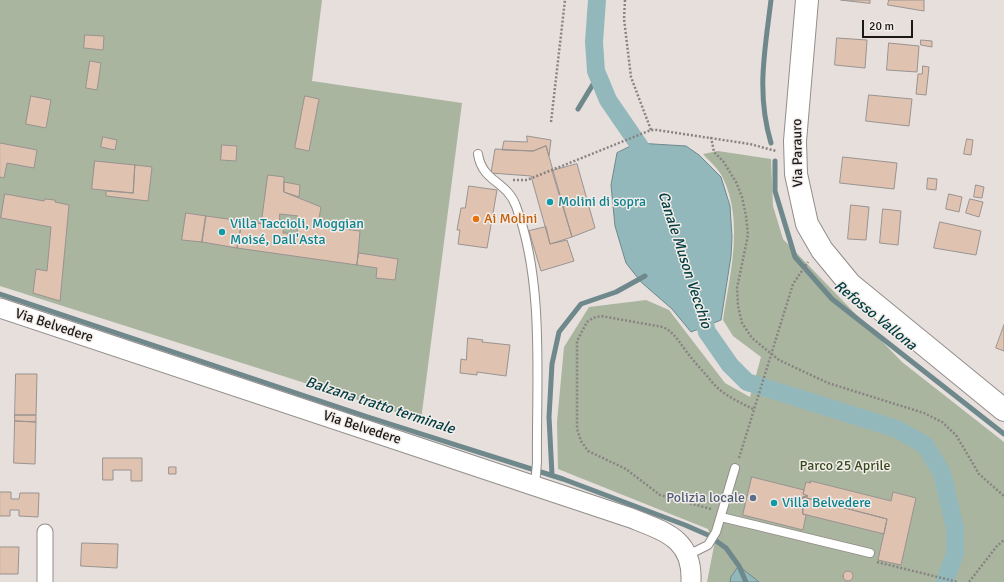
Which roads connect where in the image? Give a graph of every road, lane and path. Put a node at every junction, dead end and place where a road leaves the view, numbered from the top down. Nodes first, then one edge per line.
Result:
1 (565, 0) edge
2 (625, 0) edge
3 (807, 0) edge
4 (551, 122) dead end
5 (650, 130) junction
6 (711, 138) junction
7 (779, 152) dead end
8 (478, 154) dead end
9 (500, 184) junction
10 (805, 266) dead end
11 (0, 308) edge
12 (772, 354) junction
13 (754, 409) junction
14 (1004, 410) edge
15 (736, 468) joint
16 (536, 483) junction
17 (1004, 496) edge
18 (722, 515) junction
19 (45, 532) dead end
20 (1004, 540) edge
21 (870, 554) joint
22 (688, 555) junction
23 (45, 582) edge
24 (691, 582) edge
25 (958, 582) edge
26 (969, 582) edge

1 - 4 path
2 - 5 path
3 - 14 main road, Via Parauro
5 - 6 path
5 - 9 path
6 - 7 path
6 - 12 path
8 - 9 lane
9 - 16 lane
10 - 12 path
11 - 16 street, Via Belvedere
12 - 13 path
12 - 17 path
13 - 15 path
13 - 18 path
15 - 18 lane
16 - 22 street, Via Belvedere
18 - 21 lane
18 - 22 lane
19 - 23 street
20 - 26 path
21 - 25 path
22 - 24 street, Via Belvedere

